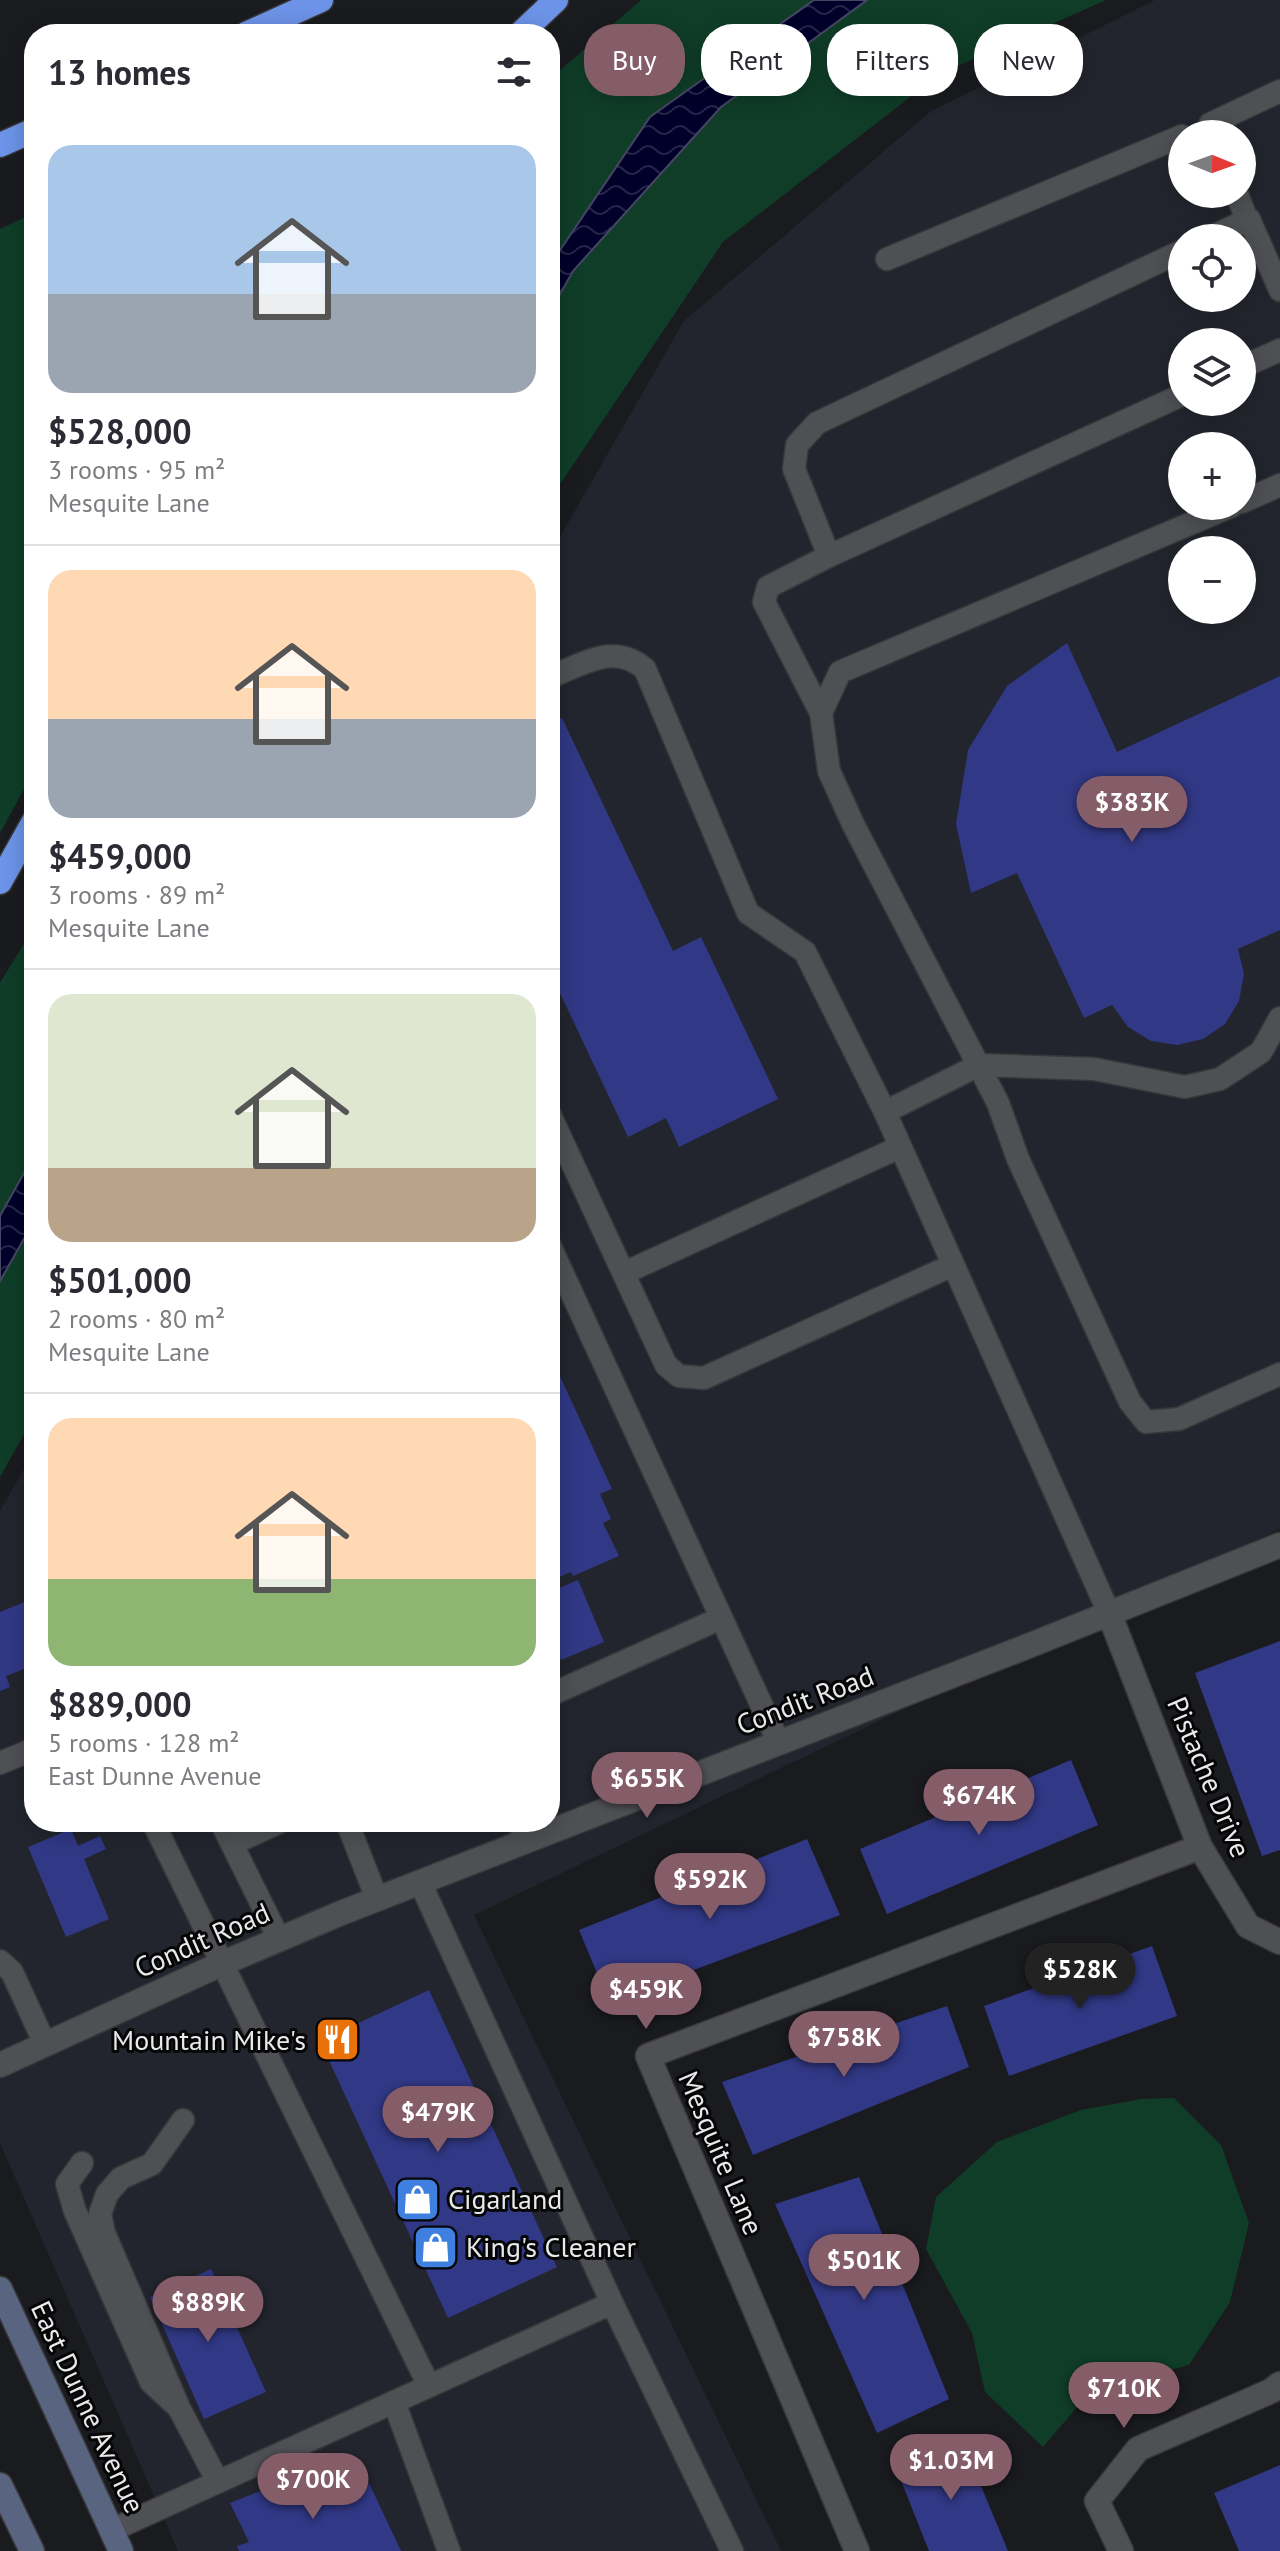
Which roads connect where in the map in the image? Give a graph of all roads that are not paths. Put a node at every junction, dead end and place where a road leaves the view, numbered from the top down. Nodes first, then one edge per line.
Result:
1 (321, 0) edge
2 (556, 0) edge
3 (268, 24) edge
4 (531, 24) edge
5 (1280, 91) edge
6 (1228, 120) edge
7 (24, 134) edge
8 (1168, 142) edge
9 (0, 145) edge
10 (1242, 208) edge
11 (1247, 220) junction
12 (1239, 224) edge
13 (1168, 258) edge
14 (887, 259) dead end
15 (1280, 290) edge
16 (1280, 350) edge
17 (1256, 361) edge
18 (1168, 401) edge
19 (1280, 485) edge
20 (1256, 496) edge
21 (1199, 520) edge
22 (829, 556) junction
23 (560, 673) edge
24 (821, 713) junction
25 (24, 839) edge
26 (0, 882) edge
27 (1280, 1018) edge
28 (979, 1065) junction
29 (885, 1112) junction
30 (560, 1136) edge
31 (900, 1147) junction
32 (953, 1265) junction
33 (560, 1268) edge
34 (624, 1273) junction
35 (1280, 1374) edge
36 (1280, 1545) edge
37 (1109, 1613) junction
38 (721, 1618) junction
39 (560, 1690) edge
40 (779, 1743) junction
41 (24, 1753) edge
42 (0, 1763) edge
43 (560, 1818) edge
44 (158, 1832) edge
45 (226, 1832) edge
46 (258, 1832) edge
47 (351, 1832) edge
48 (520, 1832) edge
49 (232, 1844) junction
50 (1200, 1847) junction
51 (420, 1882) junction
52 (377, 1899) junction
53 (279, 1939) junction
54 (1280, 1942) edge
55 (0, 1961) edge
56 (221, 1964) junction
57 (45, 2044) junction
58 (0, 2065) edge
59 (183, 2120) dead end
60 (82, 2163) dead end
61 (0, 2289) edge
62 (612, 2303) junction
63 (1280, 2384) edge
64 (429, 2386) junction
65 (394, 2402) junction
66 (179, 2408) junction
67 (218, 2482) junction
68 (0, 2485) edge
69 (117, 2540) edge
70 (32, 2551) edge
71 (449, 2551) edge
72 (732, 2551) edge
73 (857, 2551) edge
74 (1121, 2551) edge

1 - 3 highway
2 - 4 highway
5 - 6 lane
7 - 9 highway
8 - 14 lane
10 - 11 lane
11 - 12 lane
11 - 15 lane
13 - 22 lane
16 - 17 lane
18 - 22 lane
19 - 20 lane
21 - 24 lane
22 - 24 lane
23 - 29 lane
24 - 28 lane
25 - 26 highway
27 - 28 lane
28 - 29 lane
28 - 35 lane
29 - 31 lane
30 - 34 lane
31 - 32 lane
31 - 34 lane
32 - 34 lane
32 - 37 lane
33 - 38 lane
36 - 37 street, Condit Road
37 - 40 street, Condit Road
37 - 50 street, Pistache Drive
38 - 39 lane
38 - 40 lane
40 - 43 street, Condit Road
41 - 42 lane
44 - 56 lane
45 - 49 lane
46 - 49 lane
47 - 52 lane
48 - 51 street, Condit Road
49 - 53 lane
50 - 54 street, Pistache Drive
50 - 73 street, Mesquite Lane
51 - 52 street, Condit Road
51 - 62 lane
52 - 53 street, Condit Road
53 - 56 street, Condit Road
55 - 57 lane
56 - 57 street, Condit Road
56 - 64 lane
57 - 58 street, Condit Road
59 - 66 lane
60 - 66 lane
61 - 69 main road, East Dunne Avenue
62 - 64 lane
62 - 72 lane
63 - 74 street
64 - 65 lane
65 - 67 lane
65 - 71 lane
66 - 67 lane
67 - 69 lane
68 - 70 main road

